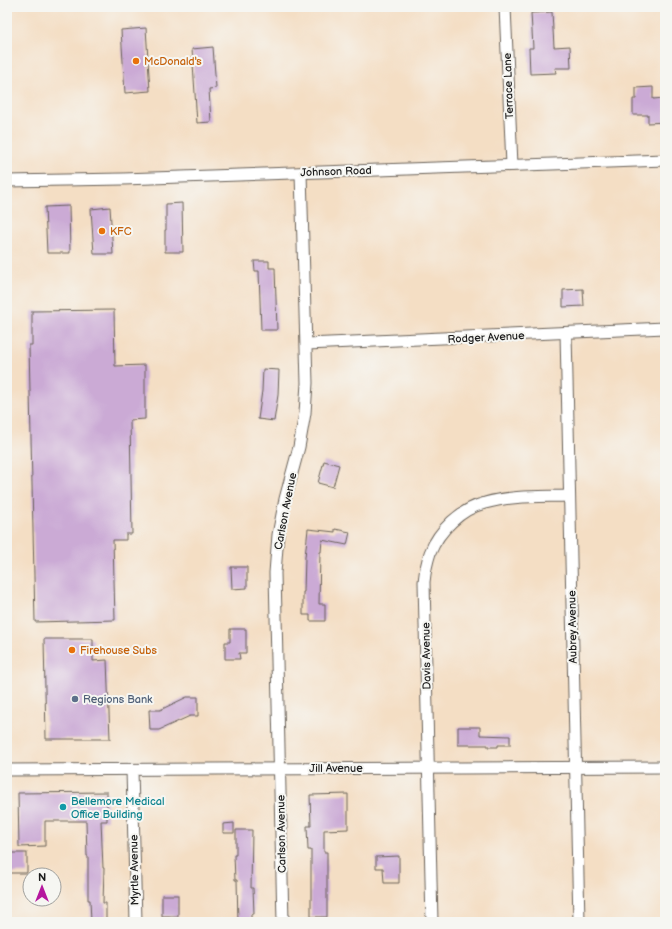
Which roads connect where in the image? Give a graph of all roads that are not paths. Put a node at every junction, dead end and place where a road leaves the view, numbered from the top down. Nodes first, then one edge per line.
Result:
1 (505, 7) edge
2 (665, 160) edge
3 (512, 165) junction
4 (301, 173) junction
5 (7, 182) edge
6 (665, 328) edge
7 (566, 333) junction
8 (307, 344) junction
9 (569, 496) junction
10 (576, 767) junction
11 (665, 767) edge
12 (279, 768) junction
13 (428, 768) junction
14 (7, 770) edge
15 (132, 770) junction
16 (136, 922) edge
17 (283, 922) edge
18 (432, 922) edge
19 (579, 922) edge

1 - 3 street, Terrace Lane
2 - 3 street, Johnson Road
3 - 4 street, Johnson Road
4 - 5 street, Johnson Road
4 - 8 street, Carlson Avenue
6 - 7 street, Rodger Avenue
7 - 8 street, Rodger Avenue
7 - 9 street, Aubrey Avenue
8 - 12 street, Carlson Avenue
9 - 10 street, Aubrey Avenue
9 - 13 street, Davis Avenue
10 - 11 street, Jill Avenue
10 - 13 street, Jill Avenue
10 - 19 street, Aubrey Avenue
12 - 13 street, Jill Avenue
12 - 15 street, Jill Avenue
12 - 17 street, Carlson Avenue
13 - 18 street, Davis Avenue
14 - 15 street, Jill Avenue
15 - 16 street, Myrtle Avenue

